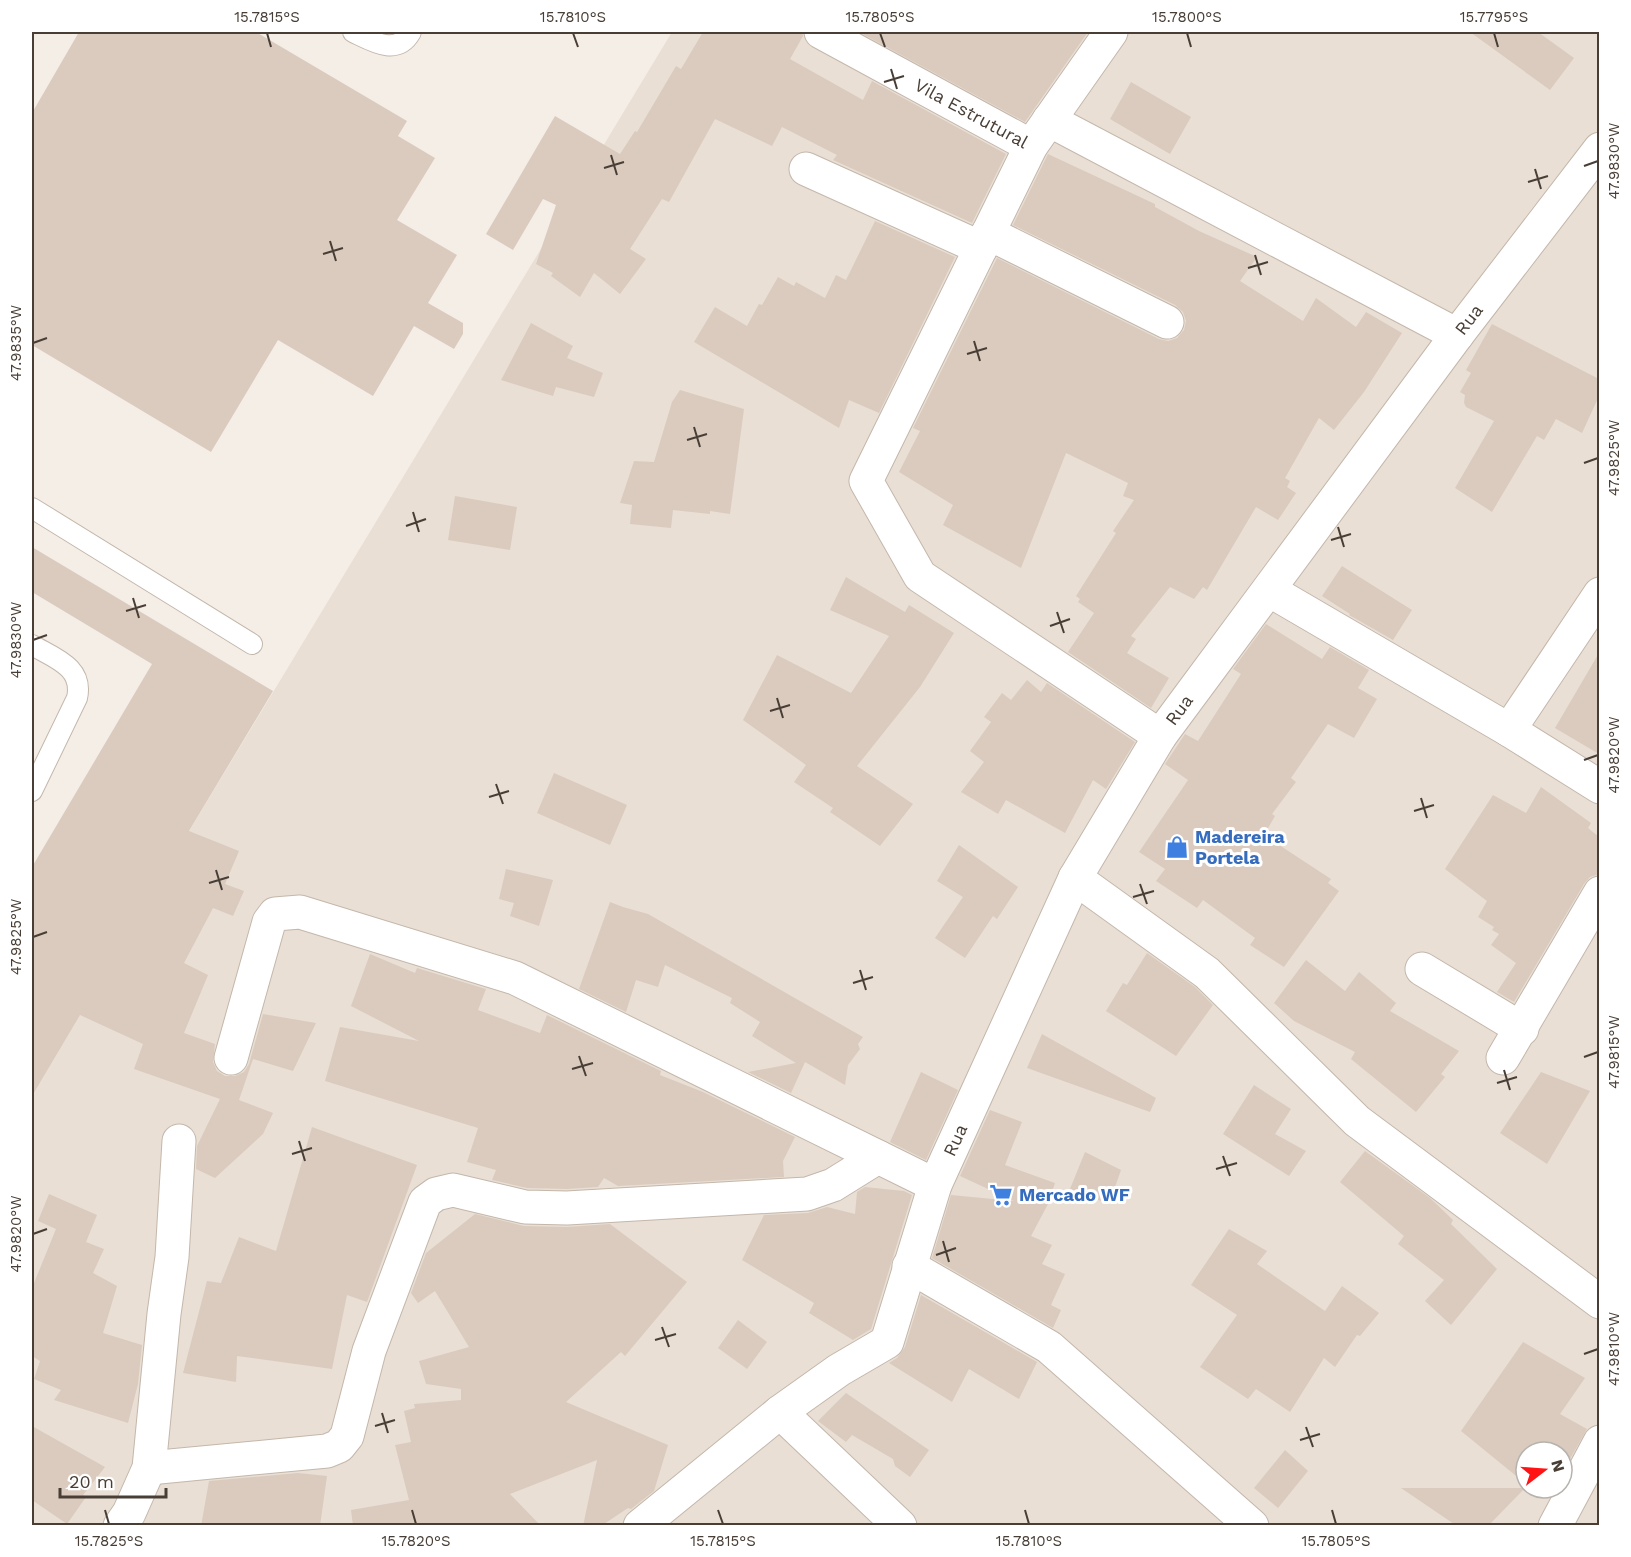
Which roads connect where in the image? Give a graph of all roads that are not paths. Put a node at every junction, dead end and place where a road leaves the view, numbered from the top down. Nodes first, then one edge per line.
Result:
1 (353, 32) edge
2 (411, 32) edge
3 (821, 32) edge
4 (1111, 32) edge
5 (1040, 133) junction
6 (1599, 149) edge
7 (806, 169) dead end
8 (984, 240) junction
9 (1167, 322) dead end
10 (1457, 336) junction
11 (32, 508) edge
12 (1269, 590) junction
13 (1599, 594) edge
14 (252, 644) dead end
15 (32, 645) edge
16 (1509, 730) junction
17 (1160, 736) junction
18 (34, 783) edge
19 (1599, 787) edge
20 (1075, 878) junction
21 (1599, 893) edge
22 (1422, 969) dead end
23 (1522, 1029) junction
24 (231, 1058) dead end
25 (1503, 1059) dead end
26 (179, 1141) dead end
27 (878, 1156) junction
28 (935, 1185) junction
29 (909, 1266) junction
30 (1599, 1302) edge
31 (780, 1412) junction
32 (1599, 1442) edge
33 (148, 1468) junction
34 (120, 1526) edge
35 (640, 1526) edge
36 (900, 1526) edge
37 (1252, 1526) edge
38 (1555, 1526) edge

1 - 2 lane
3 - 5 street, Vila Estrutural
4 - 5 street, Vila Estrutural
5 - 8 street
5 - 10 street
6 - 10 street, Rua
7 - 8 street
8 - 9 street
8 - 17 street
10 - 12 street, Rua
11 - 14 lane
12 - 16 street
12 - 17 street, Rua
13 - 16 street
15 - 18 lane
16 - 19 street
17 - 20 street, Rua
20 - 28 street, Rua
20 - 30 street
21 - 23 street
22 - 23 street
23 - 25 street
24 - 27 street
26 - 33 street
27 - 28 street
27 - 33 street
28 - 29 street, Rua
29 - 31 street, Rua
29 - 37 street
31 - 35 street
31 - 36 street
32 - 38 street
33 - 34 street

